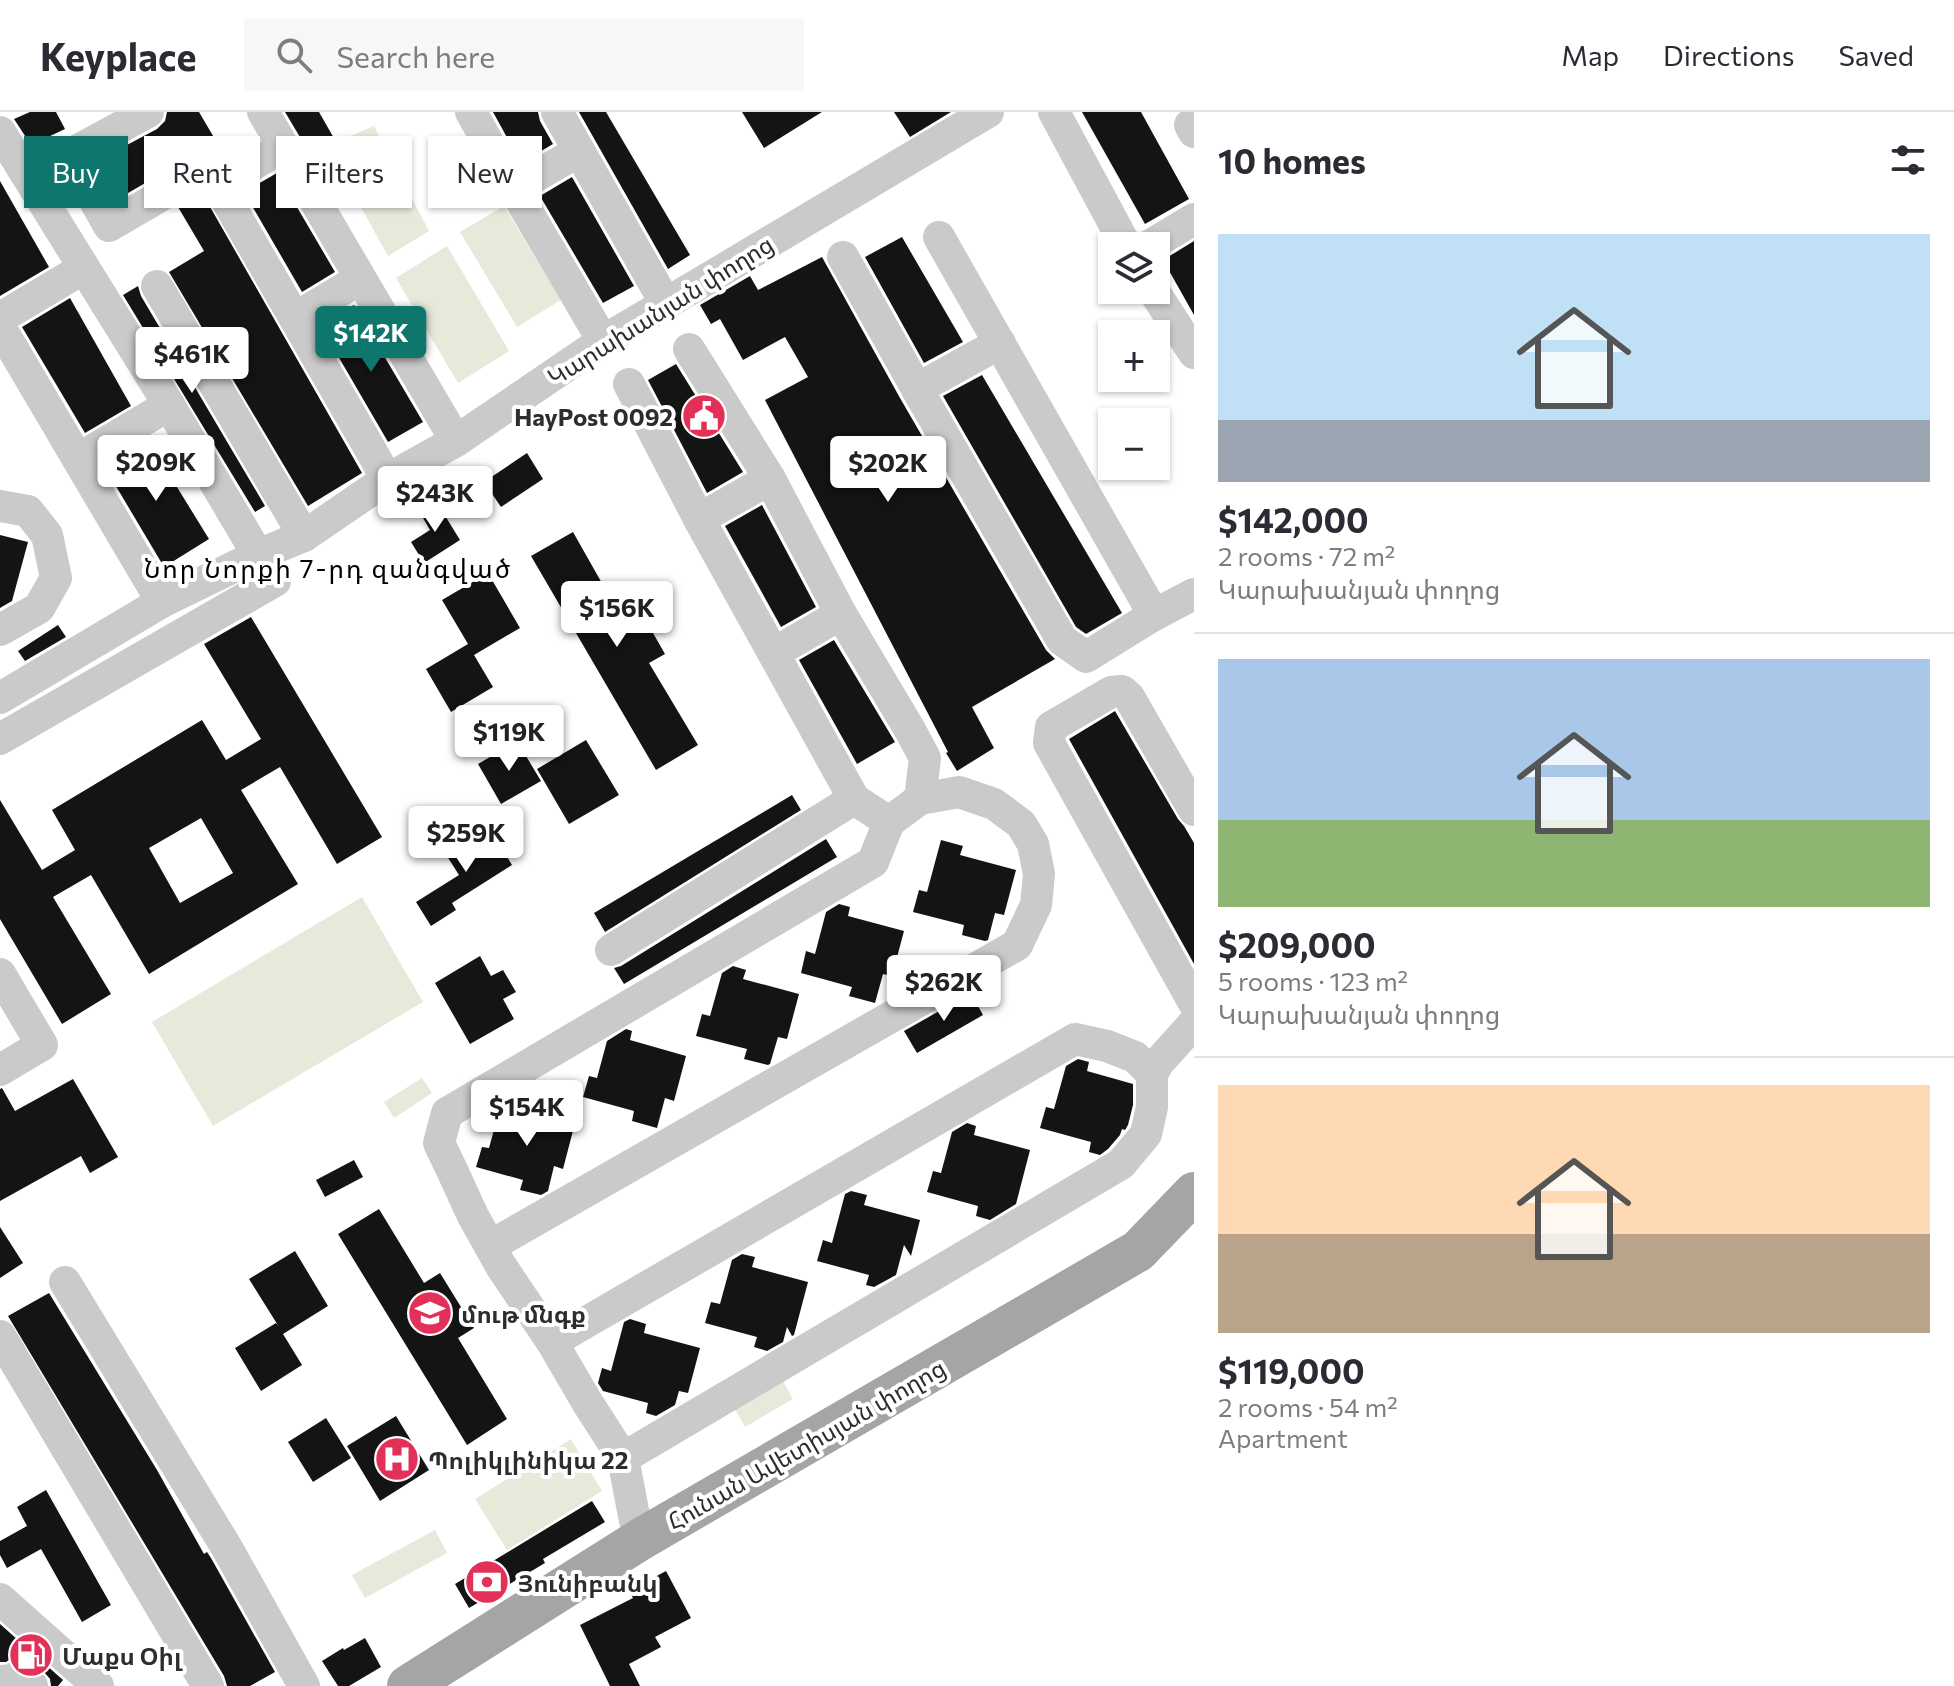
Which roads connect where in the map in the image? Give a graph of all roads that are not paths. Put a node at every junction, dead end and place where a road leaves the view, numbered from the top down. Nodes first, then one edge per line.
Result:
1 (148, 112) edge
2 (263, 112) edge
3 (471, 112) edge
4 (557, 112) edge
5 (988, 112) edge
6 (1054, 112) edge
7 (0, 132) edge
8 (277, 136) edge
9 (484, 136) edge
10 (276, 151) edge
11 (579, 151) junction
12 (542, 173) edge
13 (144, 206) edge
14 (319, 208) edge
15 (525, 208) edge
16 (1194, 219) edge
17 (1118, 232) edge
18 (1170, 233) edge
19 (939, 237) dead end
20 (843, 257) dead end
21 (84, 268) junction
22 (360, 279) junction
23 (157, 286) dead end
24 (666, 304) junction
25 (1162, 304) edge
26 (0, 318) edge
27 (295, 318) junction
28 (0, 327) edge
29 (603, 341) junction
30 (1000, 343) junction
31 (689, 349) dead end
32 (1194, 353) edge
33 (629, 384) dead end
34 (917, 389) junction
35 (169, 405) junction
36 (456, 441) junction
37 (78, 459) junction
38 (770, 479) junction
39 (386, 480) junction
40 (0, 506) edge
41 (699, 519) junction
42 (304, 536) junction
43 (266, 568) junction
44 (1194, 594) edge
45 (162, 602) junction
46 (841, 614) junction
47 (1154, 615) junction
48 (0, 630) edge
49 (774, 653) junction
50 (0, 698) edge
51 (0, 739) edge
52 (854, 799) junction
53 (920, 799) junction
54 (1194, 810) edge
55 (889, 822) junction
56 (611, 950) dead end
57 (0, 974) edge
58 (1194, 1003) edge
59 (1194, 1023) edge
60 (0, 1070) edge
61 (1152, 1074) junction
62 (1194, 1193) edge
63 (490, 1246) junction
64 (65, 1282) dead end
65 (0, 1336) edge
66 (552, 1342) junction
67 (623, 1458) junction
68 (641, 1539) junction
69 (0, 1599) edge
70 (69, 1661) junction
71 (0, 1681) edge
72 (32, 1686) edge
73 (47, 1686) edge
74 (98, 1686) edge
75 (208, 1686) edge
76 (304, 1686) edge
77 (408, 1686) edge

1 - 13 street
2 - 8 street
3 - 9 street
4 - 11 street
5 - 24 street, Կարախանյան փողոց
6 - 17 street
7 - 21 street
10 - 27 street
11 - 12 street
11 - 24 street
14 - 22 street
15 - 29 street
16 - 18 street
19 - 30 street
20 - 34 street
21 - 26 street
21 - 35 street
22 - 27 street
22 - 36 street
23 - 42 street
24 - 29 street, Կարախանյան փողոց
25 - 32 street
27 - 39 street
28 - 37 street
29 - 36 street, Կարախանյան փողոց
30 - 34 street
30 - 47 street
31 - 38 street
33 - 41 street
34 - 47 street
35 - 37 street
35 - 43 street
36 - 39 street, Կարախանյան փողոց
37 - 45 street
38 - 41 street
38 - 46 street
39 - 42 street, Կարախանյան փողոց
40 - 48 street
41 - 49 street
42 - 43 street, Կարախանյան փողոց
43 - 45 street, Կարախանյան փողոց
43 - 51 street
44 - 47 street
45 - 50 street, Կարախանյան փողոց
46 - 49 street
46 - 53 street
49 - 52 street
52 - 55 street
52 - 56 street
53 - 55 street
53 - 63 street
54 - 58 street
55 - 63 street
57 - 60 street
59 - 61 street
61 - 66 street
61 - 67 street
62 - 68 main road, Հունան Ավետիսյան փողոց
63 - 66 street
64 - 76 street
65 - 75 street
66 - 67 street
67 - 68 street
68 - 77 main road, Հունան Ավետիսյան փողոց
69 - 70 street
70 - 73 street
70 - 74 street
71 - 72 street

